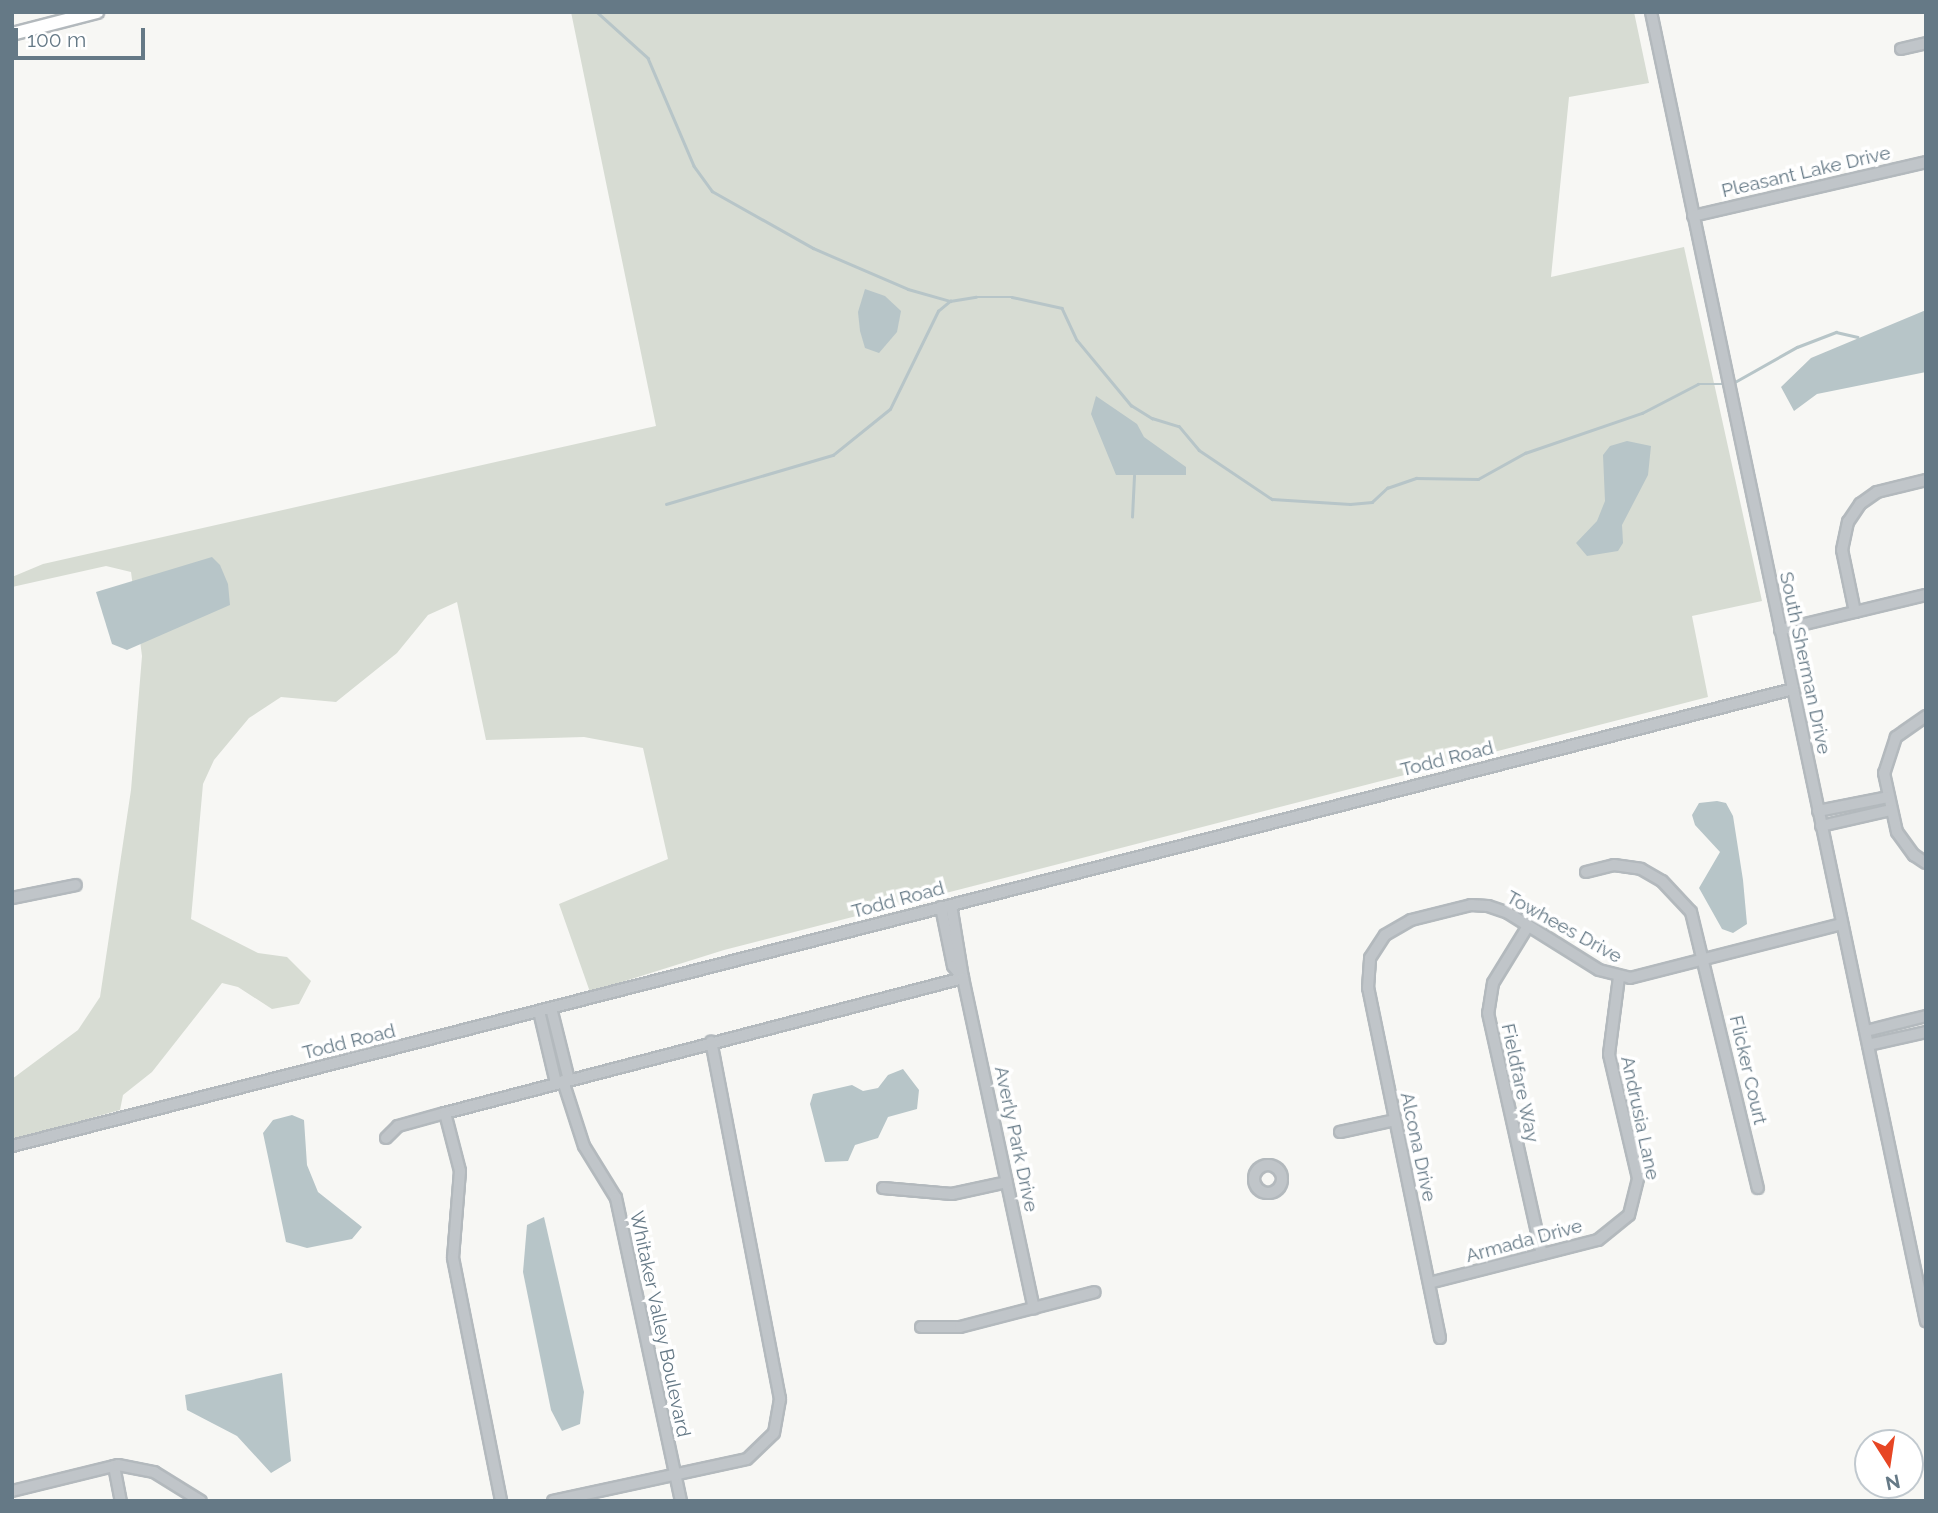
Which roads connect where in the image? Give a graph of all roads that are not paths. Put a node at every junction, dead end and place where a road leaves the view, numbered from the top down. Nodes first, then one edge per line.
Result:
1 (97, 12) edge
2 (1650, 12) edge
3 (12, 34) edge
4 (1926, 43) edge
5 (1900, 50) dead end
6 (1926, 162) edge
7 (1693, 216) junction
8 (1926, 480) edge
9 (1926, 595) edge
10 (1855, 612) junction
11 (1780, 630) junction
12 (1793, 689) junction
13 (1926, 716) edge
14 (1888, 797) junction
15 (1891, 810) junction
16 (1818, 811) junction
17 (1821, 826) junction
18 (1926, 863) edge
19 (1586, 872) dead end
20 (76, 885) dead end
21 (12, 898) edge
22 (946, 906) junction
23 (1842, 924) junction
24 (1528, 926) junction
25 (1706, 960) junction
26 (1369, 962) joint
27 (1619, 977) junction
28 (962, 978) junction
29 (551, 1008) junction
30 (539, 1011) junction
31 (1926, 1016) edge
32 (1866, 1031) junction
33 (1926, 1032) edge
34 (711, 1042) junction
35 (1868, 1045) junction
36 (563, 1082) junction
37 (445, 1112) junction
38 (1395, 1121) junction
39 (1340, 1132) dead end
40 (386, 1138) dead end
41 (12, 1146) edge
42 (1007, 1182) junction
43 (883, 1188) dead end
44 (1758, 1188) dead end
45 (1623, 1222) joint
46 (1542, 1254) junction
47 (1429, 1283) junction
48 (1923, 1290) edge
49 (1095, 1293) dead end
50 (1034, 1308) junction
51 (1926, 1321) edge
52 (921, 1327) dead end
53 (1440, 1338) dead end
54 (114, 1466) junction
55 (675, 1475) junction
56 (12, 1491) edge
57 (121, 1501) edge
58 (201, 1501) edge
59 (501, 1501) edge
60 (553, 1501) edge
61 (681, 1501) edge

1 - 3 main road
2 - 7 street, South Sherman Drive
4 - 5 street
6 - 7 street, Pleasant Lake Drive
7 - 11 street, South Sherman Drive
8 - 10 street
9 - 10 street
10 - 11 street
11 - 12 street, South Sherman Drive
12 - 16 street, South Sherman Drive
12 - 22 street, Todd Road
13 - 14 street
14 - 15 street
14 - 16 street
15 - 17 street
15 - 18 street
16 - 17 street, South Sherman Drive
17 - 23 street, South Sherman Drive
19 - 25 street, Flicker Court
20 - 21 street
22 - 28 street, Averly Park Drive
22 - 29 street, Todd Road
23 - 25 street, Towhees Drive
23 - 32 street, South Sherman Drive
24 - 26 street, Towhees Drive
24 - 27 street, Towhees Drive
24 - 46 street, Fieldfare Way
25 - 27 street, Towhees Drive
25 - 44 street, Flicker Court
26 - 38 street, Alcona Drive
27 - 45 street, Andrusia Lane
28 - 34 street
28 - 42 street, Averly Park Drive
29 - 30 street, Todd Road
29 - 36 street, Whitaker Valley Boulevard
30 - 36 street, Whitaker Valley Boulevard
30 - 41 street, Todd Road
31 - 32 street
32 - 35 street, South Sherman Drive
33 - 35 street
34 - 36 street
34 - 55 street
35 - 48 street, South Sherman Drive
36 - 37 street
36 - 55 street, Whitaker Valley Boulevard
37 - 40 street
37 - 59 street
38 - 39 street
38 - 47 street, Alcona Drive
42 - 43 street
42 - 50 street, Averly Park Drive
45 - 46 street, Armada Drive
46 - 47 street, Armada Drive
47 - 53 street, Alcona Drive
48 - 51 street, South Sherman Drive
49 - 50 street
50 - 52 street
54 - 56 street
54 - 57 street
54 - 58 street
55 - 60 street
55 - 61 street, Whitaker Valley Boulevard

